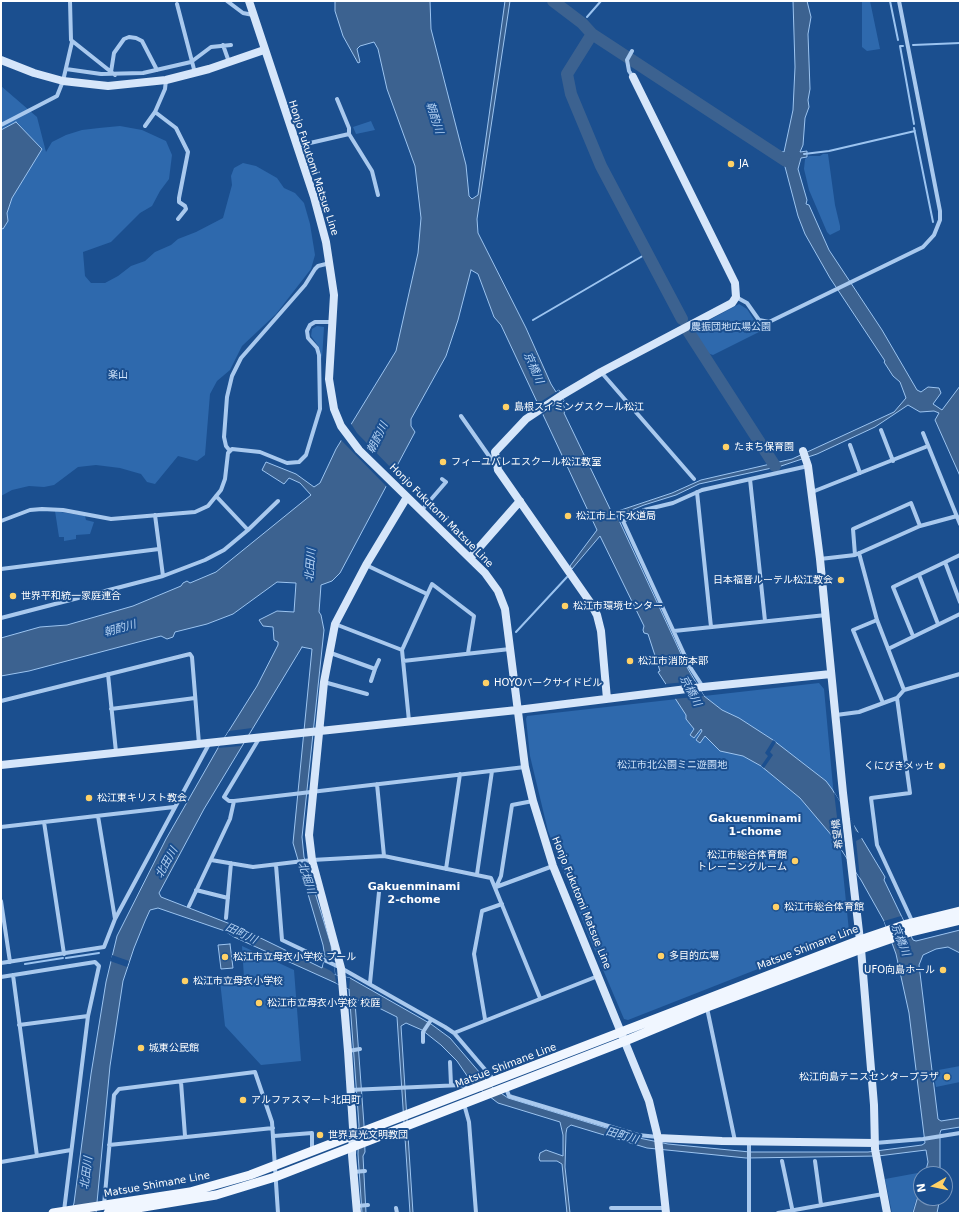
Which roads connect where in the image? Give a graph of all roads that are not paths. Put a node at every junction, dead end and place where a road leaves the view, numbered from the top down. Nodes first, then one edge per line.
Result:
1 (70, 1) edge
2 (227, 1) edge
3 (249, 1) edge
4 (900, 1) edge
5 (177, 4) dead end
6 (253, 15) junction
7 (72, 42) junction
8 (231, 44) dead end
9 (223, 45) junction
10 (264, 50) junction
11 (632, 51) dead end
12 (1, 60) edge
13 (191, 62) junction
14 (229, 62) junction
15 (66, 69) junction
16 (157, 70) junction
17 (111, 72) junction
18 (195, 73) junction
19 (115, 75) junction
20 (633, 76) joint
21 (166, 80) junction
22 (63, 81) junction
23 (337, 99) dead end
24 (155, 112) junction
25 (1, 126) edge
26 (145, 126) dead end
27 (349, 134) junction
28 (296, 146) junction
29 (378, 195) dead end
30 (178, 219) dead end
31 (330, 263) junction
32 (736, 297) junction
33 (333, 322) junction
34 (601, 372) junction
35 (461, 416) dead end
36 (881, 430) dead end
37 (923, 433) dead end
38 (850, 445) dead end
39 (928, 446) junction
40 (230, 451) junction
41 (803, 451) dead end
42 (893, 461) junction
43 (808, 464) junction
44 (498, 470) junction
45 (860, 473) junction
46 (442, 479) dead end
47 (694, 479) dead end
48 (750, 479) junction
49 (697, 492) junction
50 (811, 492) junction
51 (216, 496) junction
52 (407, 497) junction
53 (278, 501) dead end
54 (520, 501) junction
55 (421, 510) junction
56 (155, 515) junction
57 (957, 516) junction
58 (1, 521) edge
59 (960, 524) edge
60 (920, 526) junction
61 (248, 530) junction
62 (159, 550) junction
63 (857, 554) junction
64 (960, 555) edge
65 (470, 558) junction
66 (820, 559) junction
67 (945, 562) junction
68 (366, 565) junction
69 (1, 569) edge
70 (919, 575) junction
71 (163, 576) junction
72 (427, 594) junction
73 (960, 602) edge
74 (960, 614) edge
75 (826, 615) junction
76 (1, 618) edge
77 (877, 620) junction
78 (765, 622) junction
79 (335, 624) junction
80 (938, 624) junction
81 (710, 627) junction
82 (674, 631) junction
83 (914, 636) junction
84 (511, 649) junction
85 (888, 649) junction
86 (402, 650) junction
87 (328, 652) junction
88 (468, 653) junction
89 (379, 660) dead end
90 (403, 661) junction
91 (376, 669) junction
92 (108, 674) junction
93 (831, 674) junction
94 (960, 674) edge
95 (324, 682) junction
96 (371, 682) dead end
97 (703, 687) junction
98 (904, 690) junction
99 (366, 694) dead end
100 (195, 698) junction
101 (897, 698) junction
102 (607, 699) junction
103 (1, 701) edge
104 (883, 703) junction
105 (111, 709) junction
106 (517, 710) junction
107 (836, 715) junction
108 (409, 721) junction
109 (318, 730) junction
110 (257, 737) junction
111 (213, 742) junction
112 (199, 744) junction
113 (116, 752) junction
114 (1, 765) edge
115 (525, 767) junction
116 (492, 771) junction
117 (460, 774) junction
118 (376, 784) junction
119 (311, 793) junction
120 (234, 801) junction
121 (533, 801) junction
122 (174, 807) junction
123 (98, 816) junction
124 (44, 822) junction
125 (1, 826) edge
126 (384, 856) junction
127 (211, 860) junction
128 (309, 860) junction
129 (231, 863) junction
130 (276, 865) junction
131 (553, 866) junction
132 (446, 869) junction
133 (476, 874) junction
134 (496, 887) junction
135 (196, 890) junction
136 (379, 892) dead end
137 (228, 898) junction
138 (1, 901) edge
139 (502, 904) junction
140 (189, 906) dead end
141 (960, 911) edge
142 (226, 918) dead end
143 (115, 919) junction
144 (960, 920) edge
145 (910, 926) junction
146 (860, 945) junction
147 (64, 954) junction
148 (10, 962) junction
149 (1, 963) edge
150 (339, 968) junction
151 (13, 975) junction
152 (599, 976) junction
153 (1, 977) edge
154 (370, 983) junction
155 (540, 998) junction
156 (707, 1007) junction
157 (88, 1016) junction
158 (486, 1019) junction
159 (430, 1021) junction
160 (19, 1025) junction
161 (454, 1033) junction
162 (623, 1037) junction
163 (423, 1042) dead end
164 (350, 1050) junction
165 (360, 1050) dead end
166 (450, 1062) dead end
167 (181, 1082) junction
168 (451, 1085) junction
169 (498, 1085) junction
170 (353, 1090) junction
171 (478, 1092) junction
172 (464, 1104) junction
173 (273, 1128) junction
174 (960, 1133) edge
175 (186, 1136) junction
176 (274, 1136) junction
177 (658, 1139) junction
178 (357, 1141) junction
179 (735, 1141) junction
180 (749, 1141) junction
181 (109, 1144) junction
182 (875, 1146) junction
183 (71, 1150) junction
184 (312, 1152) junction
185 (37, 1156) junction
186 (782, 1161) dead end
187 (815, 1161) dead end
188 (1, 1162) edge
189 (275, 1166) junction
190 (365, 1171) dead end
191 (356, 1172) junction
192 (275, 1177) junction
193 (883, 1194) junction
194 (368, 1205) dead end
195 (821, 1205) junction
196 (104, 1208) edge
197 (358, 1208) edge
198 (396, 1208) dead end
199 (611, 1208) dead end
200 (66, 1211) junction
201 (666, 1211) edge
202 (793, 1212) edge
203 (53, 1213) edge
204 (278, 1213) edge
205 (397, 1213) edge
206 (476, 1213) edge
207 (749, 1213) edge
208 (778, 1213) edge
209 (887, 1213) edge

1 - 7 street
2 - 6 street
3 - 6 street, Honjo Fukutomi Matsue Line
4 - 32 street
5 - 13 street
6 - 10 street, Honjo Fukutomi Matsue Line
7 - 15 street
7 - 17 street
8 - 9 street
9 - 13 street
9 - 14 street
10 - 14 street
10 - 28 street, Honjo Fukutomi Matsue Line
11 - 20 street
12 - 22 street
13 - 16 street
13 - 18 street
14 - 18 street
15 - 19 street
15 - 22 street
16 - 17 street
16 - 19 street
17 - 19 street
18 - 21 street
20 - 32 street
21 - 22 street
21 - 24 street
22 - 25 street
23 - 27 street
24 - 26 street
24 - 30 street
27 - 28 street
27 - 29 street
28 - 31 street, Honjo Fukutomi Matsue Line
31 - 33 street, Honjo Fukutomi Matsue Line
31 - 40 street
32 - 34 street
33 - 40 street
33 - 52 street, Honjo Fukutomi Matsue Line
34 - 44 street
34 - 47 street
35 - 44 street
36 - 42 street
37 - 39 street
38 - 45 street
39 - 42 street
39 - 57 street
40 - 51 street
41 - 43 street, 希望橋
42 - 45 street
43 - 48 street
43 - 50 street, 希望橋
44 - 54 street
45 - 50 street
46 - 55 street
48 - 49 street
48 - 78 street
49 - 81 street
49 - 82 street
50 - 66 street, 希望橋
51 - 56 street
51 - 61 street
52 - 55 street, Honjo Fukutomi Matsue Line
52 - 68 street
53 - 61 street
54 - 65 street
54 - 102 street
55 - 65 street, Honjo Fukutomi Matsue Line
56 - 58 street
56 - 62 street
57 - 59 street
57 - 60 street
60 - 63 street
60 - 63 street
61 - 71 street
62 - 69 street
62 - 71 street
63 - 66 street
63 - 77 street
64 - 67 street
65 - 84 street, Honjo Fukutomi Matsue Line
66 - 75 street, 希望橋
67 - 70 street
67 - 73 street
68 - 72 street
68 - 79 street
70 - 80 street
70 - 83 street
71 - 76 street
72 - 86 street
72 - 88 street
74 - 80 street
75 - 78 street
75 - 93 street, 希望橋
77 - 85 street
77 - 104 street
78 - 81 street
79 - 86 street
79 - 87 street
80 - 83 street
81 - 82 street
82 - 97 street
83 - 85 street
84 - 88 street
84 - 106 street, Honjo Fukutomi Matsue Line
85 - 98 street
86 - 90 street
87 - 91 street
87 - 95 street
88 - 90 street
89 - 91 street
90 - 108 street
91 - 96 street
92 - 100 street
92 - 103 street
92 - 105 street
93 - 97 street
93 - 107 street, 希望橋
94 - 98 street
95 - 99 street
95 - 109 street
97 - 102 street
98 - 101 street
100 - 105 street
100 - 112 street
101 - 104 street
101 - 145 street
102 - 106 street
104 - 107 street
105 - 113 street
106 - 108 street
106 - 115 street, Honjo Fukutomi Matsue Line
107 - 146 street, 希望橋
108 - 109 street
109 - 110 street
109 - 119 street
110 - 111 street
110 - 120 street
111 - 112 street
111 - 122 street
112 - 113 street
113 - 114 street
115 - 116 street
115 - 121 street, Honjo Fukutomi Matsue Line
116 - 117 street
116 - 133 street
117 - 118 street
117 - 132 street
118 - 119 street
118 - 126 street
119 - 120 street
119 - 128 street
120 - 127 street
121 - 131 street, Honjo Fukutomi Matsue Line
121 - 134 street
122 - 123 street
122 - 143 street
123 - 124 street
123 - 143 street
124 - 125 street
124 - 147 street
126 - 128 street
126 - 132 street
127 - 129 street
127 - 135 street
128 - 130 street
128 - 150 street
129 - 130 street
129 - 137 street
130 - 150 street
131 - 134 street
131 - 152 street, Honjo Fukutomi Matsue Line
132 - 133 street
133 - 134 street
134 - 139 street
135 - 137 street
135 - 140 street
136 - 154 street
137 - 142 street
138 - 148 street
139 - 155 street
139 - 158 street
141 - 145 main road, Matsue Shimane Line
143 - 147 street
144 - 145 main road, Matsue Shimane Line
145 - 146 main road, Matsue Shimane Line
146 - 156 main road, Matsue Shimane Line
146 - 162 main road, Matsue Shimane Line
146 - 182 street, 希望橋
147 - 148 street
148 - 149 street
150 - 154 street
150 - 164 street
151 - 153 street
151 - 157 street
151 - 160 street
152 - 155 street
152 - 162 street, Honjo Fukutomi Matsue Line
154 - 159 street
155 - 158 street
156 - 162 main road, Matsue Shimane Line
156 - 179 street
157 - 160 street
157 - 183 street
158 - 161 street
159 - 161 street
159 - 163 street
160 - 185 street
161 - 169 street
162 - 169 main road, Matsue Shimane Line
162 - 177 street, Honjo Fukutomi Matsue Line
164 - 165 street
164 - 170 street
166 - 168 street
167 - 173 street
167 - 175 street
167 - 181 street
168 - 170 street
168 - 171 street
169 - 171 main road, Matsue Shimane Line
169 - 177 street
170 - 178 street
171 - 172 main road, Matsue Shimane Line
171 - 178 main road, Matsue Shimane Line
172 - 178 main road, Matsue Shimane Line
172 - 206 street
173 - 175 street
173 - 176 street
174 - 182 street
175 - 181 street
176 - 184 street
176 - 189 street
177 - 179 street
177 - 201 street, Honjo Fukutomi Matsue Line
178 - 184 main road, Matsue Shimane Line
178 - 191 street
178 - 192 main road, Matsue Shimane Line
179 - 180 street
180 - 182 street
180 - 207 street
181 - 196 street
182 - 193 street, 希望橋
183 - 185 street
183 - 200 street
184 - 189 main road, Matsue Shimane Line
185 - 188 street
186 - 202 street
187 - 195 street
189 - 192 street
189 - 196 main road, Matsue Shimane Line
190 - 191 street
191 - 197 street
192 - 196 main road, Matsue Shimane Line
192 - 204 street
193 - 195 street
193 - 209 street, 希望橋
194 - 197 street
195 - 202 street
196 - 200 main road, Matsue Shimane Line
198 - 205 street
199 - 201 street
200 - 203 main road, Matsue Shimane Line
202 - 208 street

